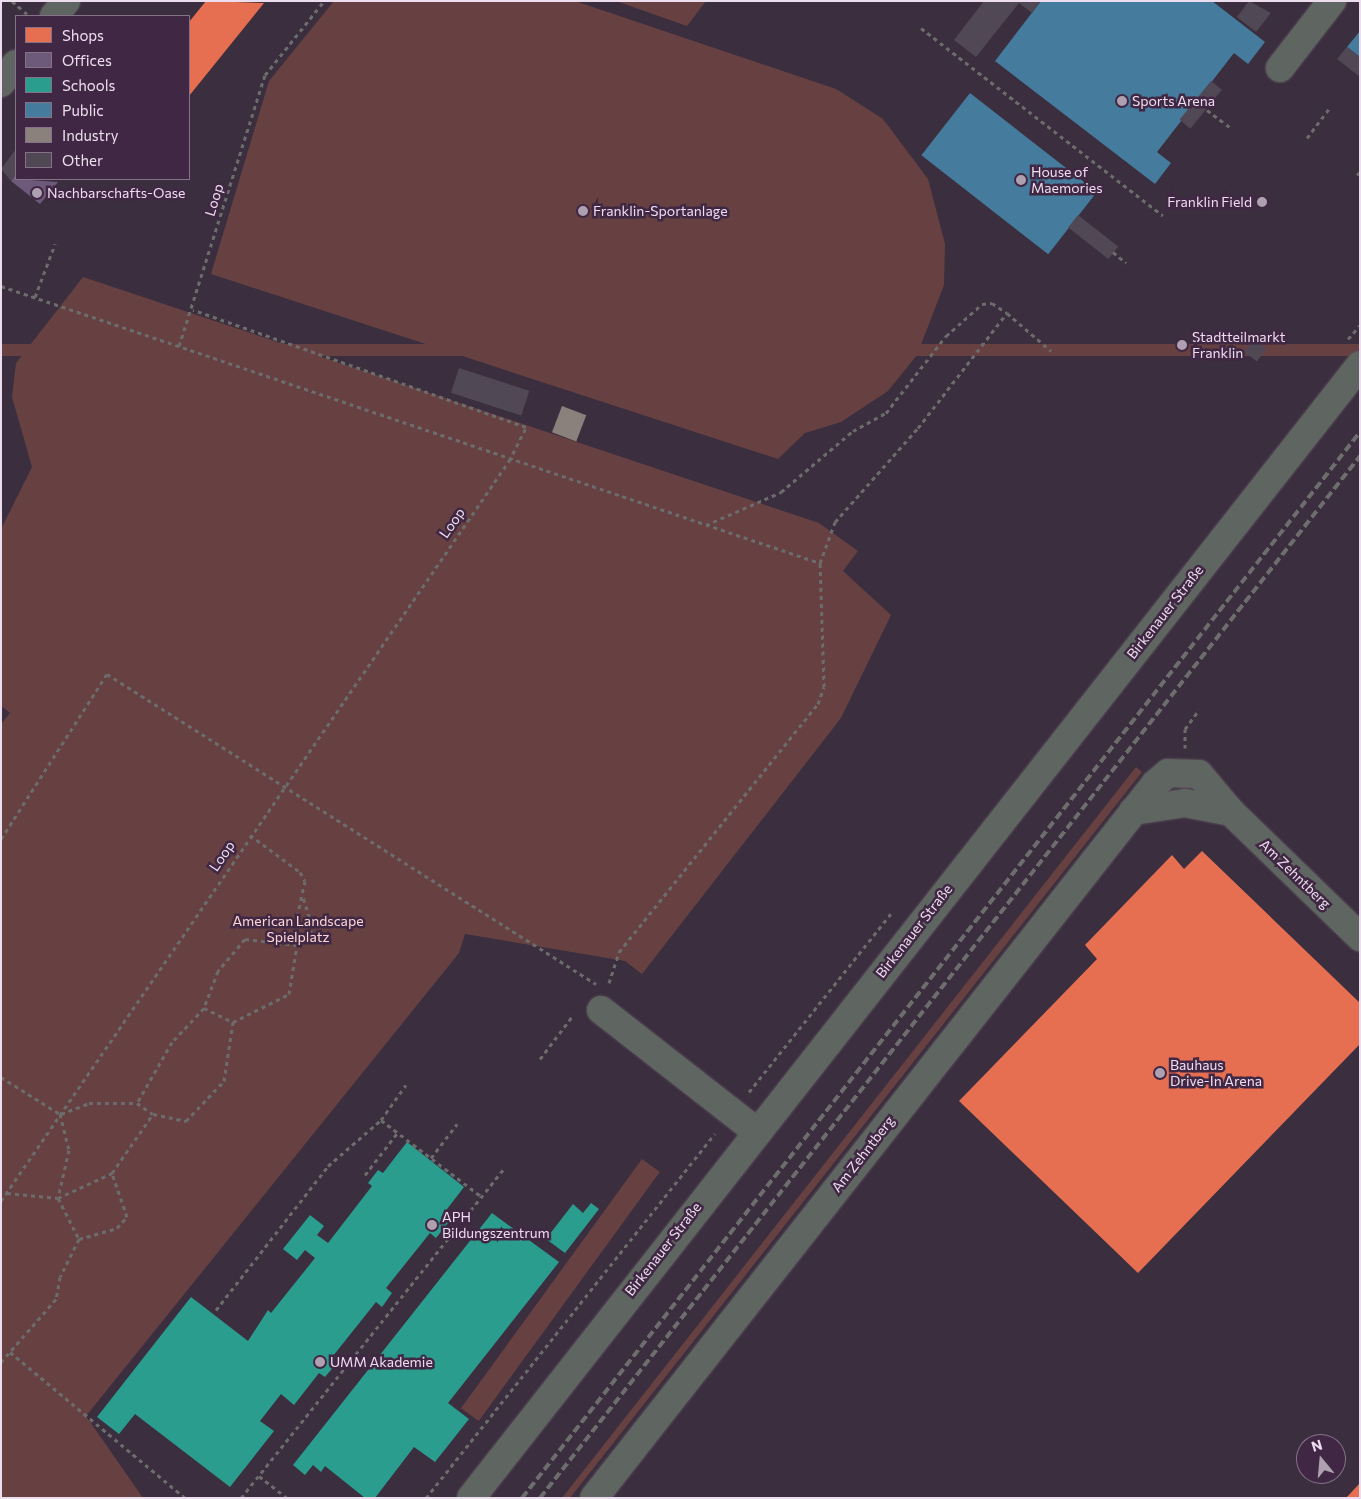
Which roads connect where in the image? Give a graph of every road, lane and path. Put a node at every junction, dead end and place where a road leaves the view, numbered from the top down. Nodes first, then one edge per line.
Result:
1 (12, 1) edge
2 (66, 1) edge
3 (324, 1) edge
4 (1332, 1) edge
5 (31, 15) edge
6 (55, 15) edge
7 (921, 28) dead end
8 (15, 65) edge
9 (1280, 68) dead end
10 (1, 84) edge
11 (1330, 107) dead end
12 (1206, 110) dead end
13 (1232, 129) dead end
14 (1307, 138) dead end
15 (1163, 216) dead end
16 (55, 244) dead end
17 (1113, 252) dead end
18 (1126, 263) dead end
19 (1, 286) edge
20 (35, 297) junction
21 (192, 310) junction
22 (1007, 313) junction
23 (179, 346) junction
24 (1051, 351) dead end
25 (1360, 365) edge
26 (509, 461) junction
27 (706, 526) junction
28 (820, 563) junction
29 (284, 785) junction
30 (250, 835) junction
31 (1, 839) edge
32 (303, 897) junction
33 (1360, 937) edge
34 (297, 945) junction
35 (612, 968) dead end
36 (596, 984) junction
37 (593, 999) junction
38 (204, 1008) junction
39 (233, 1022) junction
40 (540, 1059) dead end
41 (1, 1076) edge
42 (406, 1085) dead end
43 (137, 1103) junction
44 (60, 1114) junction
45 (153, 1114) junction
46 (381, 1120) junction
47 (456, 1124) dead end
48 (756, 1131) junction
49 (398, 1132) junction
50 (431, 1158) junction
51 (504, 1169) dead end
52 (112, 1173) junction
53 (365, 1175) dead end
54 (6, 1193) junction
55 (482, 1197) junction
56 (58, 1198) junction
57 (1, 1201) edge
58 (79, 1239) junction
59 (216, 1310) dead end
60 (10, 1352) junction
61 (1, 1362) edge
62 (259, 1476) junction
63 (185, 1498) edge
64 (241, 1498) edge
65 (287, 1498) edge
66 (470, 1498) edge
67 (594, 1498) edge

1 - 5 path
2 - 6 street
3 - 21 path, Loop
4 - 9 street
7 - 15 path
8 - 10 street
11 - 14 path
12 - 13 path
16 - 20 path
17 - 18 path
19 - 20 path
20 - 23 path
21 - 23 path
21 - 26 path, Loop
22 - 24 path
22 - 27 path
22 - 28 path
23 - 26 path
25 - 48 street, Birkenauer Straße
26 - 27 path
26 - 29 path, Loop
27 - 28 path
28 - 35 path
29 - 30 path, Loop
29 - 31 path
29 - 36 path
30 - 32 path
30 - 44 path, Loop
32 - 34 path
32 - 34 path
33 - 67 street, Am Zehntberg
34 - 38 path
34 - 39 path
36 - 37 path
36 - 37 path
37 - 40 path
37 - 48 street
38 - 39 path
38 - 43 path
39 - 45 path
41 - 44 path
42 - 46 path
43 - 44 path
43 - 45 path
44 - 54 path, Loop
44 - 56 path
45 - 52 path
46 - 49 path
46 - 59 path
47 - 50 path
48 - 66 street, Birkenauer Straße
49 - 50 path
49 - 53 path
50 - 55 path
51 - 55 path
52 - 56 path
52 - 58 path
54 - 56 path
54 - 57 path, Loop
55 - 62 path
56 - 58 path
58 - 60 path
60 - 61 path
60 - 63 path
62 - 64 path
62 - 65 path

